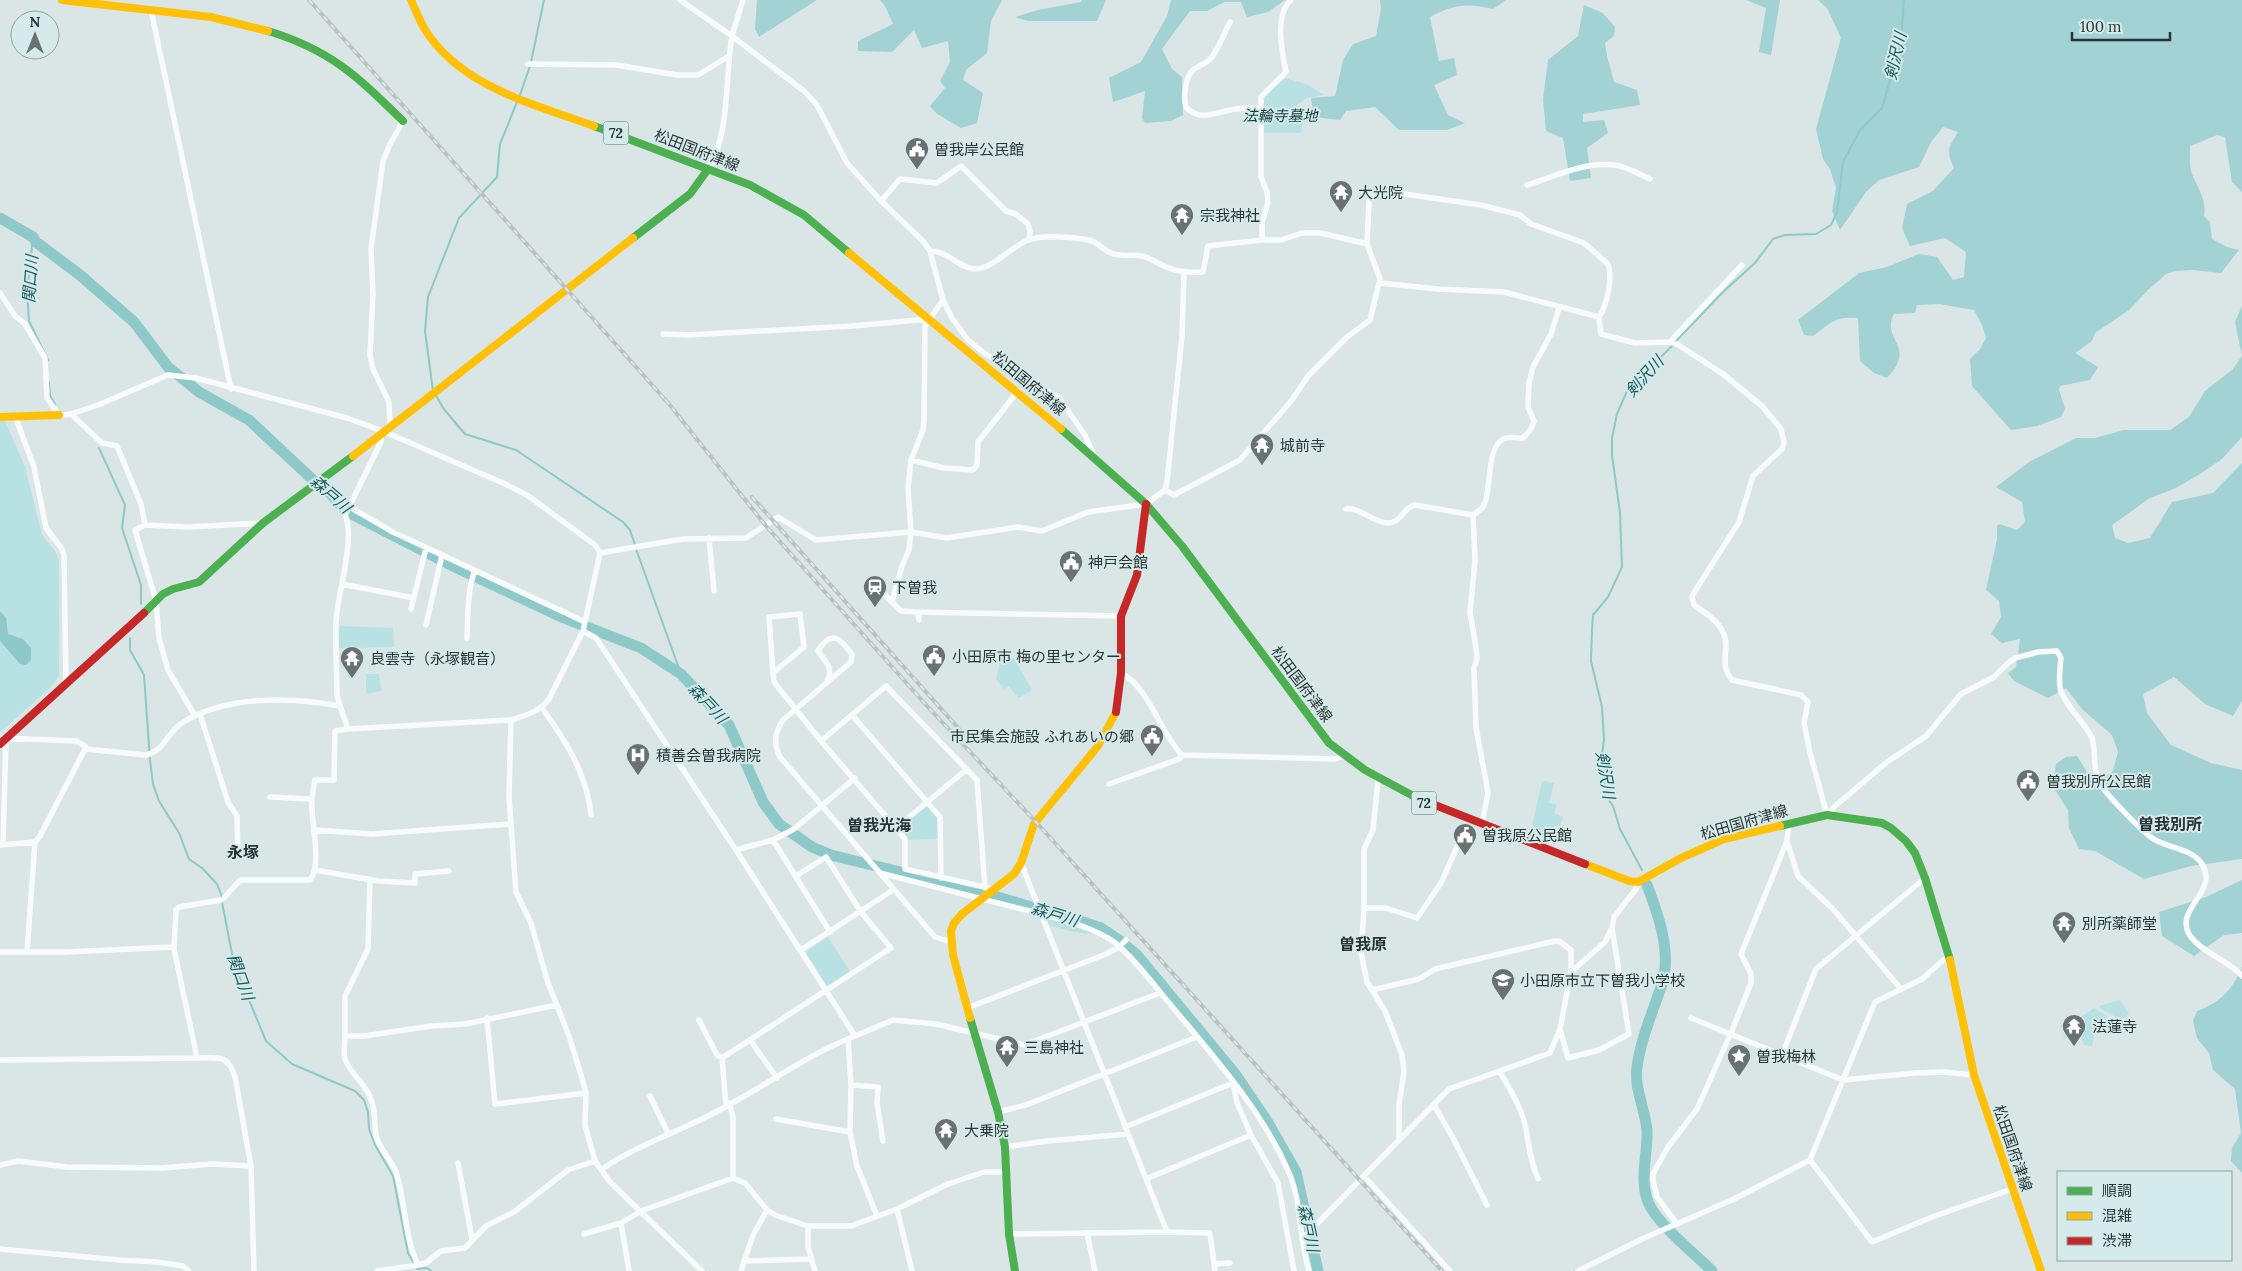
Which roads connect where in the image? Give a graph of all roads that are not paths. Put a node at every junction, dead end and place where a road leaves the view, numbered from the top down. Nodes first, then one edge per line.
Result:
1 (62, 0) edge
2 (412, 0) edge
3 (680, 0) edge
4 (743, 0) edge
5 (1291, 0) edge
6 (152, 10) junction
7 (1230, 22) dead end
8 (732, 36) junction
9 (729, 56) junction
10 (530, 65) dead end
11 (1261, 108) junction
12 (403, 121) joint
13 (708, 169) junction
14 (1650, 179) dead end
15 (1527, 185) dead end
16 (882, 201) junction
17 (1029, 240) junction
18 (1262, 240) junction
19 (1367, 244) junction
20 (930, 251) junction
21 (1742, 266) dead end
22 (1184, 273) junction
23 (1380, 283) junction
24 (0, 294) edge
25 (943, 300) junction
26 (1559, 308) junction
27 (1599, 317) junction
28 (931, 318) junction
29 (663, 334) dead end
30 (1674, 343) junction
31 (231, 389) junction
32 (1018, 391) junction
33 (71, 414) junction
34 (59, 415) junction
35 (15, 416) junction
36 (0, 417) edge
37 (385, 431) junction
38 (1094, 456) junction
39 (911, 460) junction
40 (321, 479) junction
41 (1165, 490) junction
42 (1146, 504) junction
43 (348, 506) junction
44 (1346, 509) dead end
45 (1472, 515) junction
46 (263, 523) junction
47 (145, 525) junction
48 (911, 532) junction
49 (709, 538) junction
50 (426, 548) junction
51 (600, 553) junction
52 (442, 555) junction
53 (475, 570) junction
54 (342, 584) junction
55 (714, 591) dead end
56 (882, 592) dead end
57 (414, 598) junction
58 (156, 601) junction
59 (892, 602) junction
60 (411, 608) dead end
61 (918, 612) junction
62 (1121, 616) junction
63 (919, 620) dead end
64 (585, 622) junction
65 (426, 625) dead end
66 (583, 632) junction
67 (466, 638) dead end
68 (1121, 673) junction
69 (773, 674) junction
70 (827, 682) junction
71 (66, 684) junction
72 (340, 706) junction
73 (542, 708) junction
74 (795, 710) junction
75 (197, 715) junction
76 (852, 715) junction
77 (511, 720) junction
78 (348, 729) junction
79 (2, 740) edge
80 (821, 741) junction
81 (85, 749) junction
82 (1182, 755) junction
83 (1343, 756) junction
84 (967, 770) junction
85 (855, 778) junction
86 (1378, 780) junction
87 (1109, 784) dead end
88 (270, 797) dead end
89 (312, 799) junction
90 (929, 802) junction
91 (821, 806) junction
92 (591, 815) dead end
93 (1827, 815) junction
94 (1469, 820) junction
95 (1482, 823) junction
96 (1789, 823) junction
97 (510, 824) junction
98 (896, 828) junction
99 (313, 830) junction
100 (773, 840) junction
101 (1788, 841) junction
102 (35, 842) junction
103 (2, 845) edge
104 (736, 850) junction
105 (238, 856) dead end
106 (1021, 863) junction
107 (315, 870) junction
108 (449, 871) dead end
109 (878, 871) junction
110 (796, 876) junction
111 (941, 878) junction
112 (1925, 878) junction
113 (370, 879) junction
114 (1638, 882) junction
115 (989, 888) junction
116 (893, 890) junction
117 (980, 898) junction
118 (1364, 908) junction
119 (861, 912) junction
120 (1041, 914) junction
121 (1612, 928) junction
122 (830, 932) junction
123 (1856, 936) junction
124 (1126, 940) dead end
125 (950, 942) junction
126 (1120, 946) junction
127 (174, 947) junction
128 (801, 950) junction
129 (0, 952) edge
130 (28, 952) junction
131 (1949, 955) junction
132 (1063, 970) junction
133 (1571, 972) junction
134 (2242, 976) edge
135 (1901, 989) junction
136 (826, 990) junction
137 (1372, 990) junction
138 (1160, 993) junction
139 (556, 1005) junction
140 (967, 1008) junction
141 (488, 1018) junction
142 (1691, 1018) dead end
143 (699, 1020) dead end
144 (1084, 1022) junction
145 (1560, 1029) junction
146 (974, 1033) junction
147 (1731, 1033) junction
148 (345, 1036) junction
149 (855, 1036) junction
150 (1197, 1037) junction
151 (848, 1039) junction
152 (750, 1040) junction
153 (1782, 1055) junction
154 (197, 1058) junction
155 (722, 1058) junction
156 (0, 1060) edge
157 (1500, 1072) junction
158 (1104, 1074) junction
159 (1974, 1075) junction
160 (777, 1078) junction
161 (1843, 1080) junction
162 (1233, 1083) junction
163 (851, 1085) junction
164 (586, 1093) junction
165 (650, 1096) dead end
166 (727, 1105) junction
167 (1434, 1105) junction
168 (998, 1112) junction
169 (776, 1119) dead end
170 (1125, 1127) junction
171 (850, 1132) junction
172 (668, 1133) junction
173 (1128, 1134) junction
174 (1251, 1136) junction
175 (1398, 1138) junction
176 (883, 1141) dead end
177 (1005, 1147) junction
178 (1810, 1160) junction
179 (595, 1161) junction
180 (458, 1163) dead end
181 (0, 1164) edge
182 (251, 1166) junction
183 (601, 1170) junction
184 (1006, 1172) junction
185 (1364, 1176) junction
186 (733, 1178) junction
187 (1146, 1178) junction
188 (1538, 1179) dead end
189 (2012, 1189) junction
190 (1487, 1205) dead end
191 (897, 1209) junction
192 (766, 1210) junction
193 (641, 1212) junction
194 (877, 1216) junction
195 (622, 1223) junction
196 (1675, 1224) junction
197 (808, 1226) junction
198 (1167, 1232) junction
199 (1086, 1233) junction
200 (584, 1234) dead end
201 (1009, 1234) junction
202 (1302, 1239) junction
203 (472, 1240) junction
204 (0, 1249) edge
205 (810, 1259) junction
206 (744, 1261) junction
207 (1230, 1263) dead end
208 (415, 1266) junction
209 (1214, 1268) edge
210 (189, 1271) edge
211 (254, 1271) edge
212 (377, 1271) edge
213 (629, 1271) edge
214 (702, 1271) edge
215 (741, 1271) edge
216 (815, 1271) edge
217 (912, 1271) edge
218 (1014, 1271) edge
219 (1094, 1271) edge
220 (1294, 1271) edge
221 (1309, 1271) edge
222 (1450, 1271) edge
223 (1578, 1271) edge
224 (2041, 1271) edge

1 - 6 main road
2 - 13 main road, 松田国府津線 / 72
3 - 8 street
4 - 8 street
5 - 11 street
6 - 12 main road
6 - 31 street
7 - 11 street
8 - 9 street
8 - 16 street
9 - 10 street
9 - 13 street
11 - 18 street
12 - 37 street
13 - 28 main road, 松田国府津線 / 72
13 - 37 main road
14 - 15 street
16 - 17 street
16 - 20 street
17 - 20 street
17 - 22 street
18 - 19 street
18 - 22 street
19 - 23 street
19 - 27 street
20 - 25 street
21 - 30 street
22 - 41 street
23 - 26 street
23 - 41 street
24 - 34 street
25 - 28 street
25 - 38 street
26 - 27 street
26 - 45 street
27 - 30 street
28 - 29 street
28 - 32 main road, 松田国府津線 / 72
28 - 39 street
30 - 93 street
31 - 33 street
31 - 37 street
32 - 38 main road, 松田国府津線 / 72
32 - 39 street
33 - 34 street
33 - 47 street
34 - 35 main road
35 - 36 main road
35 - 71 street
37 - 40 main road
37 - 43 street
37 - 51 street
38 - 42 main road, 松田国府津線 / 72
39 - 48 street
40 - 43 street
40 - 46 main road
41 - 42 street
42 - 48 street
42 - 62 main road
42 - 83 main road, 松田国府津線 / 72
43 - 50 street
43 - 54 street
44 - 45 street
45 - 95 street
46 - 47 street
46 - 58 main road
47 - 58 street
48 - 49 street
48 - 59 street
49 - 51 street
49 - 55 street
50 - 52 street
50 - 57 street
51 - 64 street
52 - 53 street
52 - 65 street
53 - 64 street
53 - 67 street
54 - 57 street
54 - 72 street
56 - 59 street
57 - 60 street
58 - 71 main road
58 - 75 street
59 - 61 street
61 - 62 street
61 - 63 street
62 - 68 main road
64 - 66 street
66 - 73 street
66 - 104 street
68 - 82 street
68 - 106 main road
69 - 69 street
69 - 74 street
70 - 70 street
70 - 74 street
71 - 79 main road
72 - 75 street
72 - 78 street
73 - 77 street
73 - 92 street
74 - 80 street
74 - 91 street
75 - 81 street
75 - 105 street
76 - 80 street
76 - 84 street
76 - 90 street
77 - 78 street
77 - 97 street
78 - 89 street
79 - 81 street
79 - 103 street
80 - 85 street
81 - 102 street
82 - 83 street
82 - 87 street
83 - 86 main road, 松田国府津線 / 72
84 - 90 street
84 - 115 street
85 - 91 street
85 - 98 street
86 - 94 main road, 松田国府津線 / 72
86 - 118 street
88 - 89 street
89 - 99 street
90 - 98 street
90 - 111 street
91 - 100 street
91 - 109 street
93 - 96 main road, 松田国府津線
93 - 112 main road, 松田国府津線
93 - 134 street
94 - 95 main road, 松田国府津線 / 72
94 - 118 street
95 - 114 main road, 松田国府津線 / 72
96 - 101 street
96 - 114 main road, 松田国府津線
97 - 99 street
97 - 139 street
98 - 111 street
99 - 107 street
100 - 104 street
100 - 110 street
101 - 123 street
101 - 147 street
102 - 103 street
102 - 130 street
104 - 128 street
106 - 115 main road
106 - 120 street
107 - 113 street
107 - 127 street
108 - 113 street
109 - 116 street
109 - 117 street
110 - 119 street
110 - 122 street
111 - 115 street
112 - 123 street
112 - 131 main road, 松田国府津線
113 - 148 street
114 - 121 street
115 - 117 main road
116 - 119 street
116 - 125 street
117 - 120 street
117 - 125 main road
118 - 137 street
119 - 122 street
119 - 136 street
120 - 126 street
120 - 132 street
121 - 133 street
121 - 145 street
122 - 128 street
123 - 135 street
123 - 153 street
124 - 126 street
125 - 140 main road
126 - 132 street
126 - 138 street
127 - 130 street
127 - 154 street
128 - 136 street
129 - 130 street
131 - 135 street
131 - 159 main road, 松田国府津線
132 - 140 street
132 - 144 street
133 - 137 street
133 - 145 street
135 - 161 street
136 - 149 street
136 - 152 street
137 - 175 street
138 - 144 street
138 - 150 street
139 - 141 street
139 - 164 street
140 - 146 main road
141 - 148 street
141 - 164 street
142 - 147 street
143 - 155 street
144 - 146 street
144 - 158 street
145 - 157 street
146 - 149 street
146 - 168 main road
147 - 153 street
147 - 196 street
148 - 208 street
149 - 151 street
150 - 158 street
150 - 162 street
151 - 160 street
151 - 163 street
152 - 155 street
152 - 160 street
153 - 161 street
154 - 156 street
154 - 182 street
155 - 166 street
157 - 167 street
157 - 188 street
158 - 168 street
158 - 170 street
159 - 161 street
159 - 189 main road, 松田国府津線
160 - 166 street
161 - 178 street
162 - 170 street
162 - 174 street
162 - 202 street
163 - 171 street
163 - 176 street
164 - 179 street
165 - 172 street
166 - 172 street
166 - 186 street
167 - 175 street
167 - 190 street
168 - 177 main road
169 - 171 street
170 - 173 street
171 - 194 street
172 - 183 street
173 - 177 street
173 - 187 street
174 - 187 street
174 - 220 street
175 - 185 street
177 - 184 main road
178 - 189 street
178 - 196 street
179 - 183 street
179 - 203 street
180 - 203 street
181 - 182 street
182 - 211 street
183 - 193 street
184 - 191 street
184 - 201 main road
185 - 202 street
185 - 222 street
186 - 192 street
186 - 193 street
187 - 198 street
189 - 224 main road, 松田国府津線
191 - 194 street
191 - 217 street
192 - 197 street
192 - 206 street
193 - 195 street
193 - 214 street
194 - 197 street
195 - 200 street
195 - 213 street
196 - 223 street
197 - 205 street
198 - 199 street
198 - 209 street
199 - 201 street
199 - 219 street
201 - 218 main road
202 - 221 street
203 - 208 street
204 - 210 street
205 - 206 street
205 - 216 street
206 - 215 street
207 - 209 street
208 - 212 street

